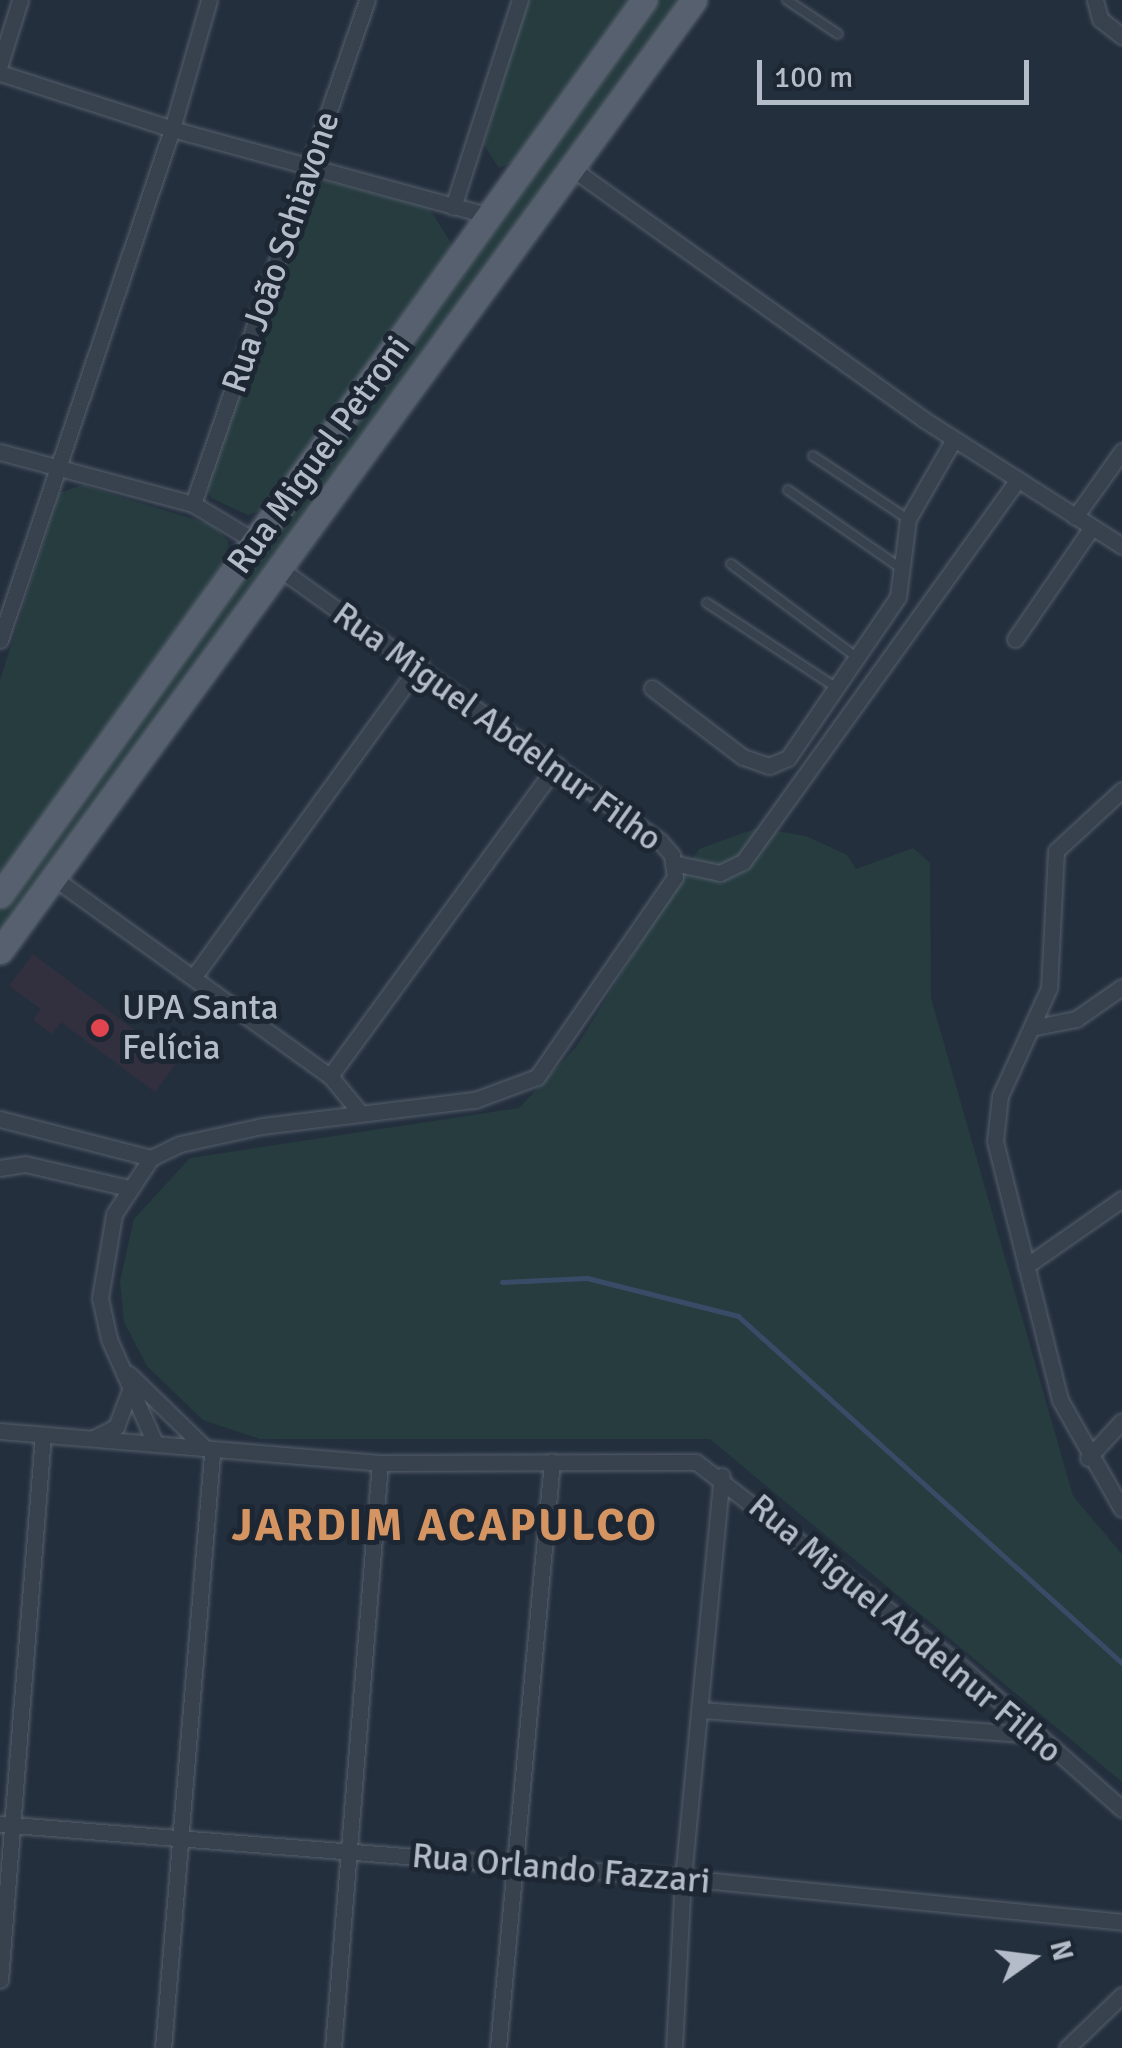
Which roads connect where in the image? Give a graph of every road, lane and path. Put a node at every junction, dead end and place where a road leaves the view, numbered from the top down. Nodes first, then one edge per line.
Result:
1 (20, 0) edge
2 (209, 0) edge
3 (368, 0) edge
4 (520, 0) edge
5 (644, 0) edge
6 (694, 0) edge
7 (787, 0) edge
8 (1094, 0) edge
9 (838, 34) dead end
10 (1122, 36) edge
11 (0, 64) edge
12 (0, 73) edge
13 (172, 128) junction
14 (570, 167) junction
15 (310, 168) junction
16 (453, 207) junction
17 (490, 216) junction
18 (954, 439) junction
19 (1122, 451) edge
20 (0, 452) edge
21 (812, 456) dead end
22 (56, 468) junction
23 (1018, 480) junction
24 (788, 490) dead end
25 (193, 504) junction
26 (1075, 517) junction
27 (908, 519) junction
28 (1092, 527) junction
29 (253, 540) junction
30 (1122, 546) edge
31 (731, 564) dead end
32 (280, 570) junction
33 (905, 572) junction
34 (706, 602) dead end
35 (1015, 639) dead end
36 (0, 640) edge
37 (858, 658) junction
38 (420, 664) junction
39 (652, 688) dead end
40 (837, 688) junction
41 (557, 766) junction
42 (1122, 790) edge
43 (673, 863) junction
44 (54, 878) junction
45 (0, 895) edge
46 (0, 951) edge
47 (195, 975) junction
48 (1122, 987) edge
49 (1036, 1028) junction
50 (330, 1076) junction
51 (359, 1111) junction
52 (0, 1119) edge
53 (151, 1158) junction
54 (0, 1168) edge
55 (129, 1188) junction
56 (1122, 1199) edge
57 (1026, 1266) junction
58 (128, 1378) junction
59 (1122, 1421) edge
60 (0, 1431) edge
61 (43, 1434) junction
62 (94, 1438) junction
63 (155, 1442) junction
64 (208, 1450) junction
65 (1088, 1458) junction
66 (552, 1461) junction
67 (380, 1464) junction
68 (722, 1476) junction
69 (1122, 1509) edge
70 (702, 1710) junction
71 (1031, 1734) junction
72 (1122, 1809) edge
73 (6, 1824) edge
74 (183, 1838) junction
75 (352, 1852) junction
76 (516, 1866) junction
77 (683, 1878) junction
78 (1122, 1922) edge
79 (0, 1980) edge
80 (1122, 1995) edge
81 (164, 2048) edge
82 (334, 2048) edge
83 (498, 2048) edge
84 (674, 2048) edge
85 (1067, 2048) edge

1 - 11 street
2 - 13 street
3 - 15 street, Rua João Schiavone
4 - 16 street
5 - 17 main road, Rua Miguel Petroni
6 - 14 main road, Rua Miguel Petroni
7 - 9 lane
8 - 10 street
12 - 13 street
13 - 15 street
13 - 22 street
14 - 18 street
14 - 32 main road, Rua Miguel Petroni
15 - 16 street
15 - 25 street, Rua João Schiavone
16 - 17 street
17 - 29 main road, Rua Miguel Petroni
18 - 23 street
18 - 27 street
19 - 26 street
20 - 22 street
21 - 27 lane
22 - 25 street
22 - 36 street
23 - 26 street
23 - 43 street
24 - 33 lane
25 - 29 street
26 - 28 street
27 - 33 street
28 - 30 street
28 - 35 street
29 - 45 main road, Rua Miguel Petroni
31 - 37 lane
32 - 38 street, Rua Miguel Abdelnur Filho
32 - 44 main road, Rua Miguel Petroni
33 - 37 street
34 - 40 lane
37 - 40 street
38 - 41 street, Rua Miguel Abdelnur Filho
38 - 47 street
39 - 40 street
41 - 43 street, Rua Miguel Abdelnur Filho
41 - 50 street
42 - 49 street
43 - 51 street, Rua Miguel Abdelnur Filho
44 - 46 main road, Rua Miguel Petroni
44 - 47 street
47 - 50 street
48 - 49 street
49 - 57 street
50 - 51 street
51 - 53 street, Rua Miguel Abdelnur Filho
52 - 53 street
53 - 55 street
54 - 55 street
55 - 58 street
56 - 57 street
57 - 65 street
58 - 62 street
58 - 63 street
58 - 64 street
59 - 65 street
60 - 61 street, Rua Miguel Abdelnur Filho
61 - 62 street, Rua Miguel Abdelnur Filho
61 - 73 street
62 - 63 street, Rua Miguel Abdelnur Filho
63 - 64 street, Rua Miguel Abdelnur Filho
64 - 67 street, Rua Miguel Abdelnur Filho
64 - 74 street
65 - 69 street
66 - 67 street, Rua Miguel Abdelnur Filho
66 - 68 street, Rua Miguel Abdelnur Filho
66 - 76 street
67 - 75 street
68 - 70 street
68 - 71 street, Rua Miguel Abdelnur Filho
70 - 71 street
70 - 77 street
71 - 72 street, Rua Miguel Abdelnur Filho
73 - 74 street, Rua Orlando Fazzari
73 - 79 street
74 - 75 street, Rua Orlando Fazzari
74 - 81 street
75 - 76 street, Rua Orlando Fazzari
75 - 82 street
76 - 77 street, Rua Orlando Fazzari
76 - 83 street
77 - 78 street, Rua Orlando Fazzari
77 - 84 street
80 - 85 street

